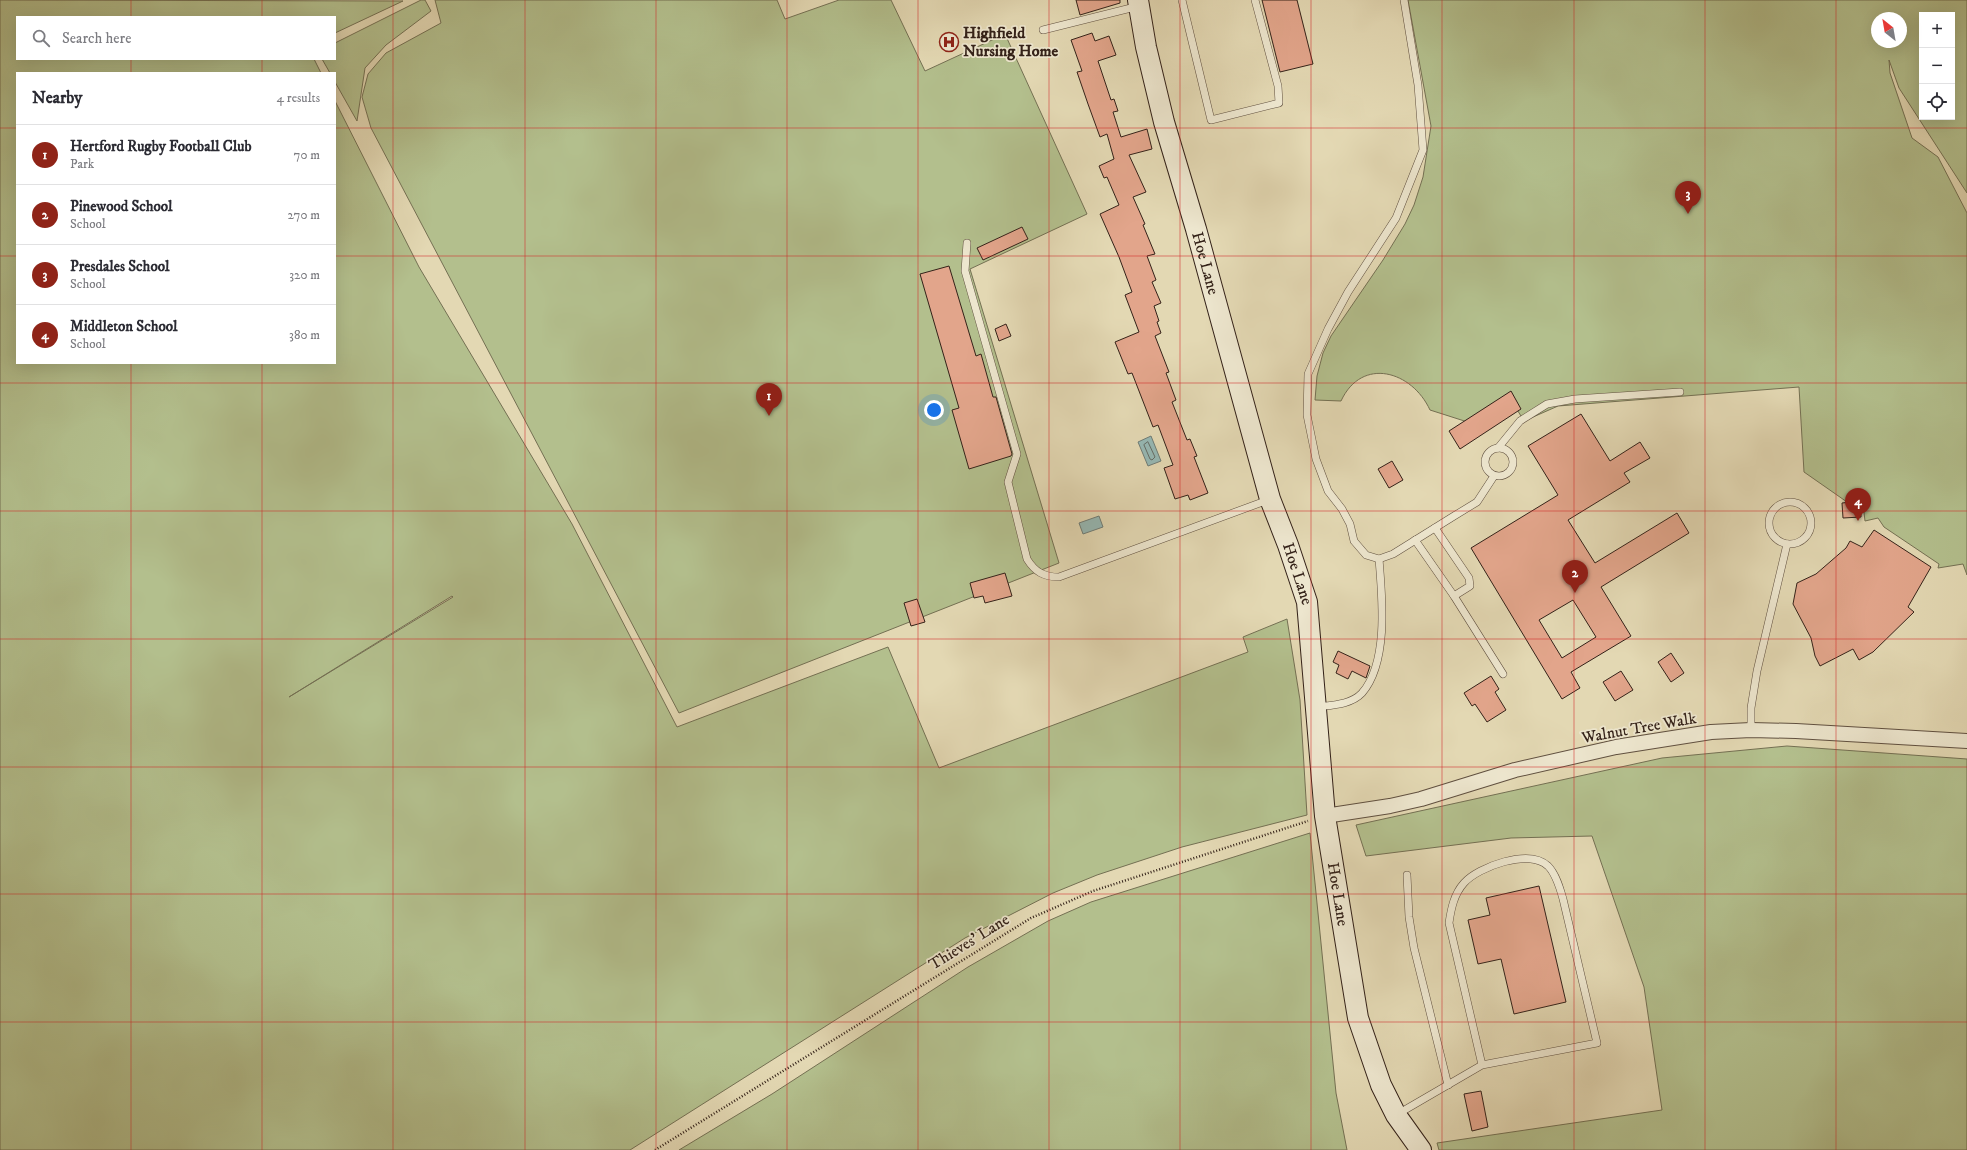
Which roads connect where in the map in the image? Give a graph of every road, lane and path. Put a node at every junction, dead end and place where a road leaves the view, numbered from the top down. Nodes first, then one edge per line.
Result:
1 (1182, 0) edge
2 (1255, 0) edge
3 (1404, 0) edge
4 (1138, 3) edge
5 (1043, 30) dead end
6 (967, 243) dead end
7 (1680, 392) dead end
8 (1498, 448) junction
9 (1494, 476) junction
10 (1270, 499) junction
11 (1435, 528) junction
12 (1415, 540) junction
13 (1786, 544) junction
14 (1379, 558) junction
15 (1454, 596) junction
16 (1503, 674) dead end
17 (1316, 707) junction
18 (1750, 730) junction
19 (1967, 741) edge
20 (1325, 816) junction
21 (1407, 876) dead end
22 (1482, 1065) junction
23 (1448, 1085) junction
24 (1396, 1115) junction
25 (654, 1150) edge
26 (1421, 1150) edge

1 - 2 lane
3 - 14 lane
4 - 5 lane
4 - 10 street, Hoe Lane
6 - 10 lane
7 - 8 lane
8 - 9 lane
8 - 9 lane
9 - 11 lane
10 - 17 street, Hoe Lane
11 - 12 lane
11 - 15 lane
12 - 14 lane
12 - 15 lane
13 - 13 lane
13 - 18 lane
14 - 17 lane
15 - 16 lane
17 - 20 street, Hoe Lane
18 - 19 street, Walnut Tree Walk
18 - 20 street, Walnut Tree Walk
20 - 24 street, Hoe Lane
20 - 25 path, Thieves' Lane
21 - 23 lane
22 - 22 lane
22 - 23 lane
23 - 24 lane
24 - 26 street, Hoe Lane

